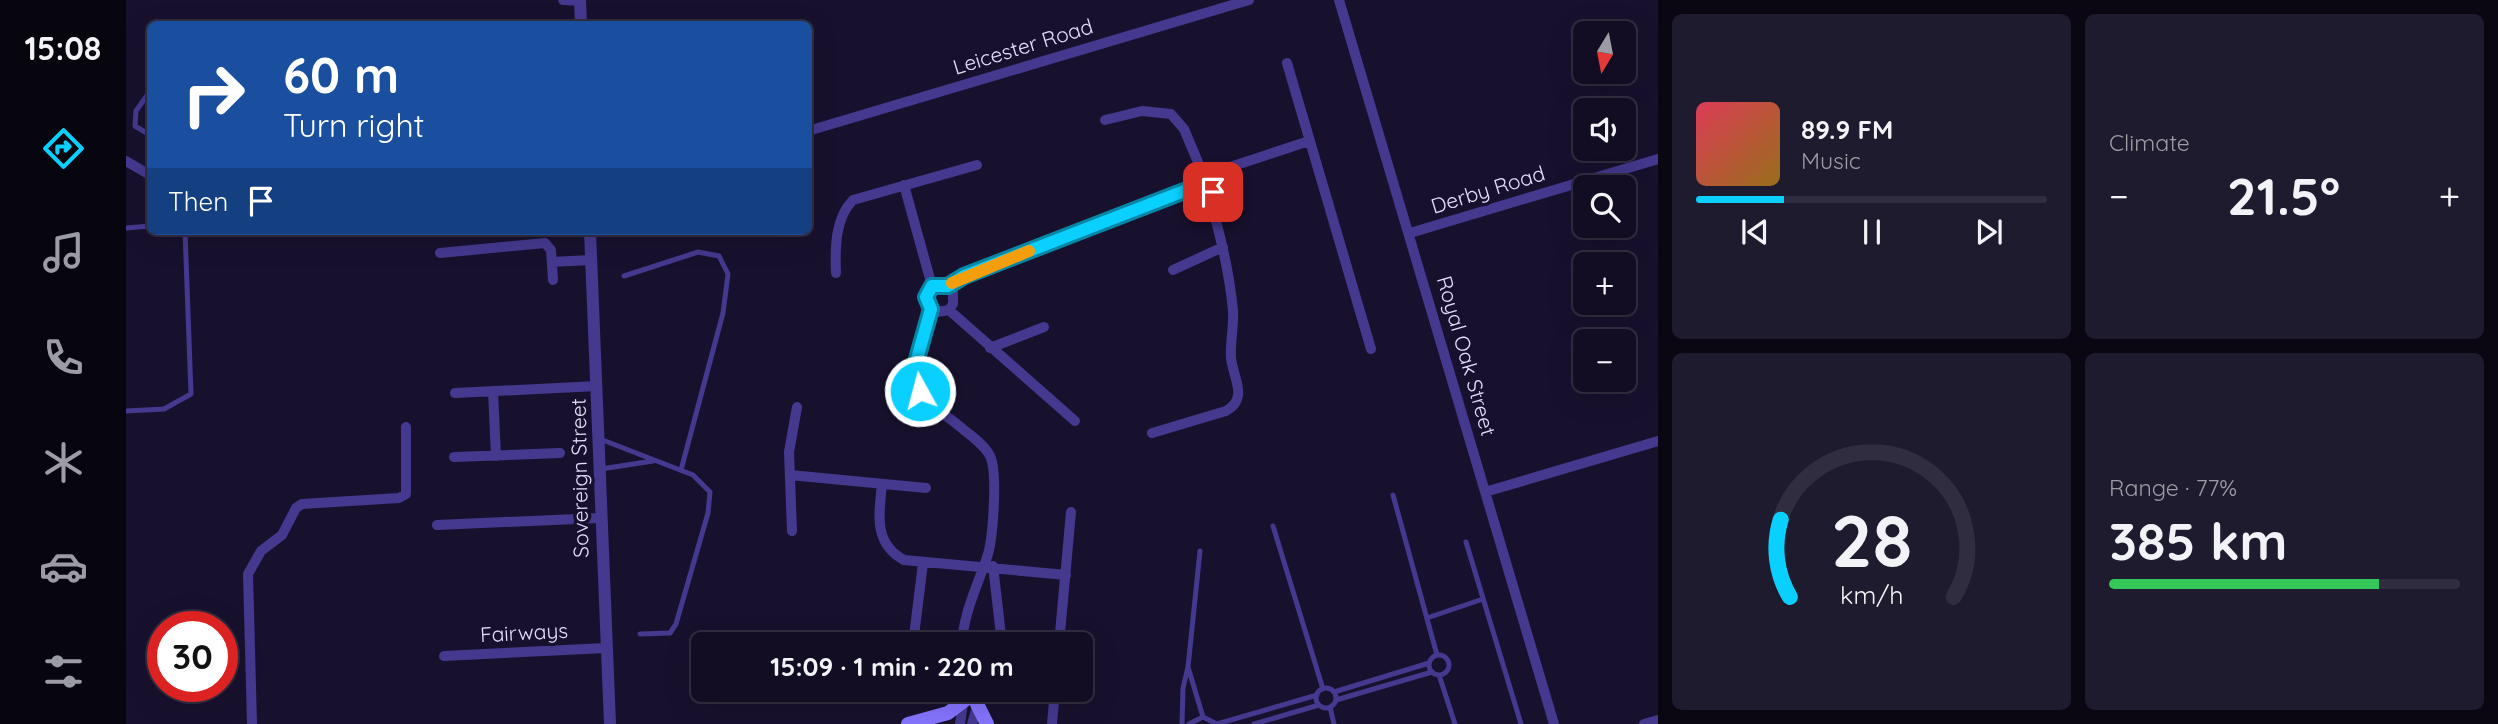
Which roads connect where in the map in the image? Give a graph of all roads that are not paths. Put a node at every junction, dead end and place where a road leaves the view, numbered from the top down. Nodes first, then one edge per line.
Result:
1 (563, 0) edge
2 (1249, 0) edge
3 (1339, 0) edge
4 (580, 1) edge
5 (581, 21) edge
6 (1287, 62) dead end
7 (147, 95) edge
8 (1105, 120) dead end
9 (812, 130) edge
10 (147, 133) edge
11 (1309, 141) junction
12 (1658, 159) edge
13 (126, 162) edge
14 (977, 165) dead end
15 (1200, 167) junction
16 (1215, 172) junction
17 (147, 173) edge
18 (904, 185) junction
19 (1192, 188) junction
20 (1208, 194) junction
21 (147, 226) edge
22 (126, 228) edge
23 (1409, 233) junction
24 (185, 235) edge
25 (590, 235) edge
26 (1223, 247) junction
27 (440, 253) dead end
28 (592, 260) junction
29 (552, 262) junction
30 (1173, 270) dead end
31 (836, 272) dead end
32 (624, 275) dead end
33 (553, 280) dead end
34 (932, 286) junction
35 (948, 286) junction
36 (931, 309) junction
37 (949, 310) junction
38 (1044, 327) dead end
39 (990, 348) junction
40 (1371, 349) dead end
41 (597, 386) junction
42 (493, 391) junction
43 (454, 393) dead end
44 (797, 407) dead end
45 (126, 411) edge
46 (1075, 421) dead end
47 (406, 427) dead end
48 (1152, 433) dead end
49 (600, 439) junction
50 (1658, 441) edge
51 (560, 453) dead end
52 (496, 456) junction
53 (454, 457) dead end
54 (653, 461) junction
55 (600, 469) junction
56 (681, 470) junction
57 (790, 475) junction
58 (882, 484) junction
59 (926, 488) dead end
60 (1485, 492) junction
61 (1393, 495) dead end
62 (1071, 512) dead end
63 (600, 518) junction
64 (436, 525) dead end
65 (1273, 526) dead end
66 (792, 531) dead end
67 (1465, 542) dead end
68 (1200, 551) dead end
69 (988, 556) junction
70 (923, 563) junction
71 (982, 568) junction
72 (995, 569) junction
73 (1066, 575) junction
74 (1483, 599) junction
75 (1427, 618) junction
76 (914, 632) edge
77 (963, 632) edge
78 (1001, 632) edge
79 (1060, 632) edge
80 (640, 634) dead end
81 (606, 648) junction
82 (1437, 655) junction
83 (444, 656) dead end
84 (1429, 663) junction
85 (1188, 667) junction
86 (1432, 671) junction
87 (1439, 675) junction
88 (1374, 680) junction
89 (1376, 688) junction
90 (1323, 689) junction
91 (1334, 692) junction
92 (1317, 695) junction
93 (1336, 700) junction
94 (963, 702) edge
95 (968, 702) edge
96 (969, 702) edge
97 (972, 702) edge
98 (1054, 702) edge
99 (1319, 705) junction
100 (1330, 707) junction
101 (1259, 712) junction
102 (1203, 717) junction
103 (1658, 720) edge
104 (1262, 722) junction
105 (252, 724) edge
106 (610, 724) edge
107 (908, 724) edge
108 (960, 724) edge
109 (972, 724) edge
110 (987, 724) edge
111 (1052, 724) edge
112 (1182, 724) edge
113 (1189, 724) edge
114 (1217, 724) edge
115 (1254, 724) edge
116 (1334, 724) edge
117 (1455, 724) edge
118 (1521, 724) edge
119 (1554, 724) edge
120 (1644, 724) edge

1 - 4 street
2 - 9 street, Leicester Road
3 - 23 street, Royal Oak Street
4 - 5 street
6 - 11 street
7 - 10 lane
8 - 15 street
11 - 16 street
11 - 40 street
12 - 23 street, Derby Road
13 - 17 street
14 - 18 street
15 - 16 street
15 - 19 street
16 - 20 street
18 - 31 street
18 - 34 street
19 - 20 street
19 - 35 street
20 - 26 street
21 - 22 lane
23 - 60 street, Royal Oak Street
24 - 45 lane
25 - 28 street, Sovereign Street
26 - 30 street
26 - 48 street
27 - 29 street
28 - 29 street
28 - 41 street, Sovereign Street
29 - 33 street
32 - 56 lane
34 - 35 street
34 - 36 street
35 - 37 street
36 - 37 street
36 - 69 street
37 - 39 street
38 - 39 street
39 - 46 street
41 - 42 street
41 - 49 street, Sovereign Street
42 - 43 street
42 - 52 street
44 - 57 street
47 - 105 street
49 - 54 lane
49 - 55 street, Sovereign Street
50 - 60 street
51 - 52 street
52 - 53 street
54 - 55 lane
54 - 56 lane
55 - 63 street, Sovereign Street
56 - 80 lane
57 - 58 street
57 - 66 street
58 - 59 street
58 - 70 street
60 - 119 street, Royal Oak Street
61 - 75 lane
62 - 73 street
63 - 64 street
63 - 81 street, Sovereign Street
65 - 90 lane
67 - 74 lane
68 - 85 lane
69 - 71 street
69 - 72 street
70 - 71 street
70 - 76 street
71 - 72 street
71 - 77 street
72 - 73 street
72 - 78 street
73 - 79 street
74 - 75 lane
74 - 118 lane
75 - 82 lane
81 - 83 street, Fairways
81 - 106 street, Sovereign Street
82 - 84 lane
82 - 87 lane
84 - 86 lane
84 - 88 lane
85 - 102 lane
85 - 112 lane
86 - 87 lane
86 - 89 lane
87 - 117 lane
88 - 89 lane
88 - 91 lane
89 - 93 lane
90 - 91 lane
90 - 92 lane
91 - 93 lane
92 - 99 lane
92 - 101 lane
93 - 100 lane
94 - 107 main road
95 - 108 street
96 - 109 street
97 - 110 main road
98 - 111 street
99 - 100 lane
99 - 104 lane
100 - 116 lane
101 - 104 lane
101 - 114 lane
102 - 113 lane
102 - 114 lane
103 - 120 street
104 - 115 lane

